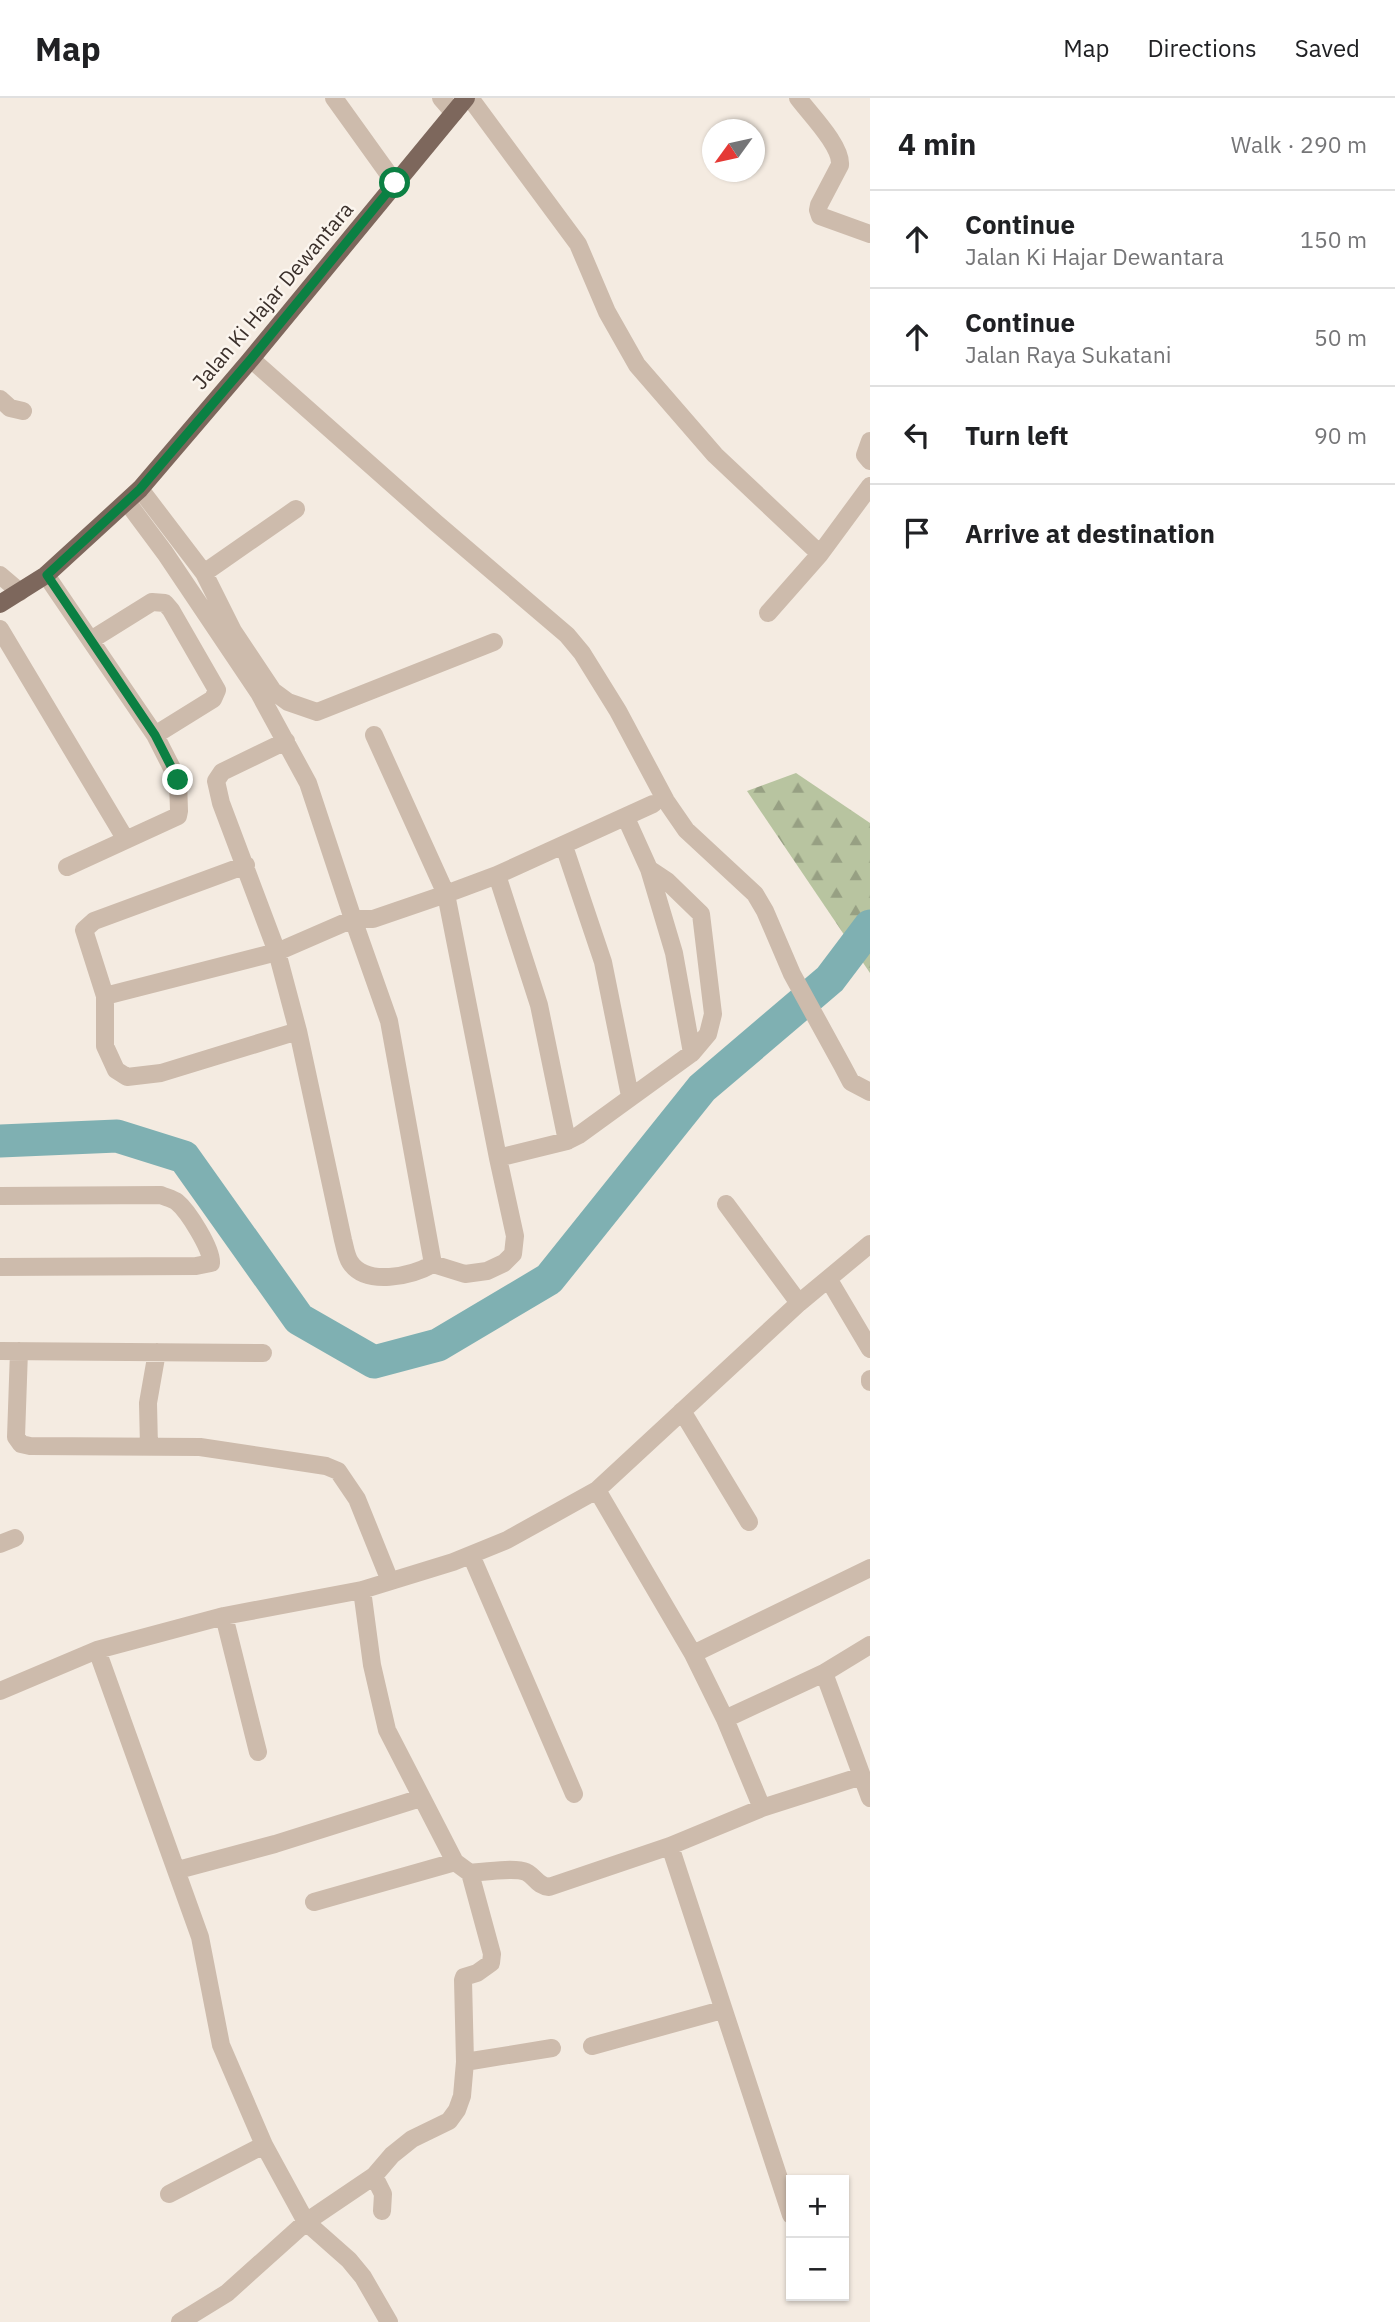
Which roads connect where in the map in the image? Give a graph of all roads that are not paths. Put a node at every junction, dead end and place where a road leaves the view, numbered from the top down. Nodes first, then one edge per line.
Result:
1 (334, 98) edge
2 (441, 98) edge
3 (468, 98) edge
4 (797, 98) edge
5 (454, 113) junction
6 (395, 183) junction
7 (870, 234) edge
8 (251, 359) junction
9 (0, 399) edge
10 (23, 411) dead end
11 (870, 441) edge
12 (870, 461) edge
13 (870, 486) edge
14 (134, 496) junction
15 (296, 509) dead end
16 (820, 554) junction
17 (204, 573) junction
18 (0, 575) edge
19 (47, 575) junction
20 (20, 592) junction
21 (0, 604) edge
22 (768, 613) dead end
23 (0, 629) edge
24 (91, 640) junction
25 (494, 642) dead end
26 (374, 734) dead end
27 (155, 735) junction
28 (286, 741) junction
29 (653, 804) dead end
30 (626, 818) junction
31 (126, 841) junction
32 (564, 846) junction
33 (246, 865) junction
34 (68, 867) dead end
35 (649, 869) junction
36 (497, 875) junction
37 (446, 894) junction
38 (353, 919) junction
39 (277, 952) junction
40 (105, 996) junction
41 (298, 1031) junction
42 (692, 1053) junction
43 (870, 1092) edge
44 (630, 1096) junction
45 (567, 1141) junction
46 (498, 1158) junction
47 (0, 1196) edge
48 (726, 1204) dead end
49 (870, 1244) edge
50 (433, 1264) junction
51 (0, 1267) edge
52 (829, 1280) junction
53 (799, 1303) junction
54 (870, 1349) edge
55 (0, 1351) edge
56 (19, 1351) junction
57 (157, 1352) junction
58 (263, 1353) dead end
59 (682, 1411) junction
60 (149, 1447) junction
61 (597, 1490) junction
62 (749, 1522) dead end
63 (471, 1555) junction
64 (870, 1568) edge
65 (390, 1581) junction
66 (362, 1590) junction
67 (224, 1616) junction
68 (870, 1646) edge
69 (97, 1650) junction
70 (693, 1654) junction
71 (824, 1672) junction
72 (0, 1691) edge
73 (725, 1719) junction
74 (258, 1752) dead end
75 (862, 1776) junction
76 (574, 1794) dead end
77 (421, 1798) junction
78 (870, 1798) edge
79 (762, 1808) junction
80 (670, 1846) junction
81 (455, 1862) junction
82 (178, 1870) junction
83 (470, 1873) junction
84 (314, 1902) dead end
85 (722, 2010) junction
86 (592, 2046) dead end
87 (552, 2048) dead end
88 (466, 2062) junction
89 (264, 2145) junction
90 (374, 2176) junction
91 (169, 2194) dead end
92 (786, 2201) edge
93 (382, 2211) dead end
94 (306, 2222) junction
95 (180, 2322) edge
96 (389, 2322) edge

1 - 6 street
2 - 5 street
3 - 5 main road, Jalan Ki Hajar Dewantara
3 - 16 street
4 - 7 street
5 - 6 main road, Jalan Ki Hajar Dewantara
6 - 8 main road, Jalan Ki Hajar Dewantara
8 - 14 main road, Jalan Ki Hajar Dewantara
8 - 43 street
9 - 10 street
11 - 12 street
13 - 16 street
14 - 17 street
14 - 19 main road, Jalan Ki Hajar Dewantara
14 - 28 street
15 - 17 street
16 - 22 street
17 - 25 street
18 - 20 street
19 - 20 main road, Jalan Ki Hajar Dewantara
19 - 24 street
20 - 21 main road, Jalan Ki Hajar Dewantara
23 - 31 street
24 - 27 street
24 - 27 street
26 - 37 street
27 - 31 street
28 - 33 street
28 - 38 street
29 - 30 street
30 - 32 street
30 - 35 street
31 - 34 street
32 - 36 street
32 - 44 street
33 - 39 street
33 - 40 street
35 - 42 street
35 - 42 street
36 - 37 street
36 - 45 street
37 - 38 street
37 - 46 street
38 - 39 street
38 - 50 street
39 - 40 street
39 - 41 street
40 - 41 street
41 - 50 street
42 - 44 street
44 - 45 street
45 - 46 street
46 - 50 street
47 - 51 street
48 - 53 street
49 - 52 street
52 - 53 street
52 - 54 street
53 - 59 street
55 - 56 street
56 - 57 street
56 - 60 street
57 - 58 street
57 - 60 street
59 - 61 street
59 - 62 street
60 - 65 street
61 - 63 street
61 - 70 street
63 - 65 street
63 - 76 street
64 - 70 street
65 - 66 street
66 - 67 street
66 - 77 street
67 - 69 street
67 - 74 street
68 - 71 street
69 - 72 street
69 - 82 street
70 - 73 street
71 - 73 street
71 - 75 street
73 - 79 street
75 - 78 street
75 - 79 street
77 - 81 street
77 - 82 street
79 - 80 street
80 - 83 street
80 - 85 street
81 - 83 street
81 - 84 street
82 - 89 street
83 - 88 street
85 - 86 street
85 - 92 street
87 - 88 street
88 - 90 street
89 - 91 street
89 - 94 street
90 - 93 street
90 - 94 street
94 - 95 street
94 - 96 street

